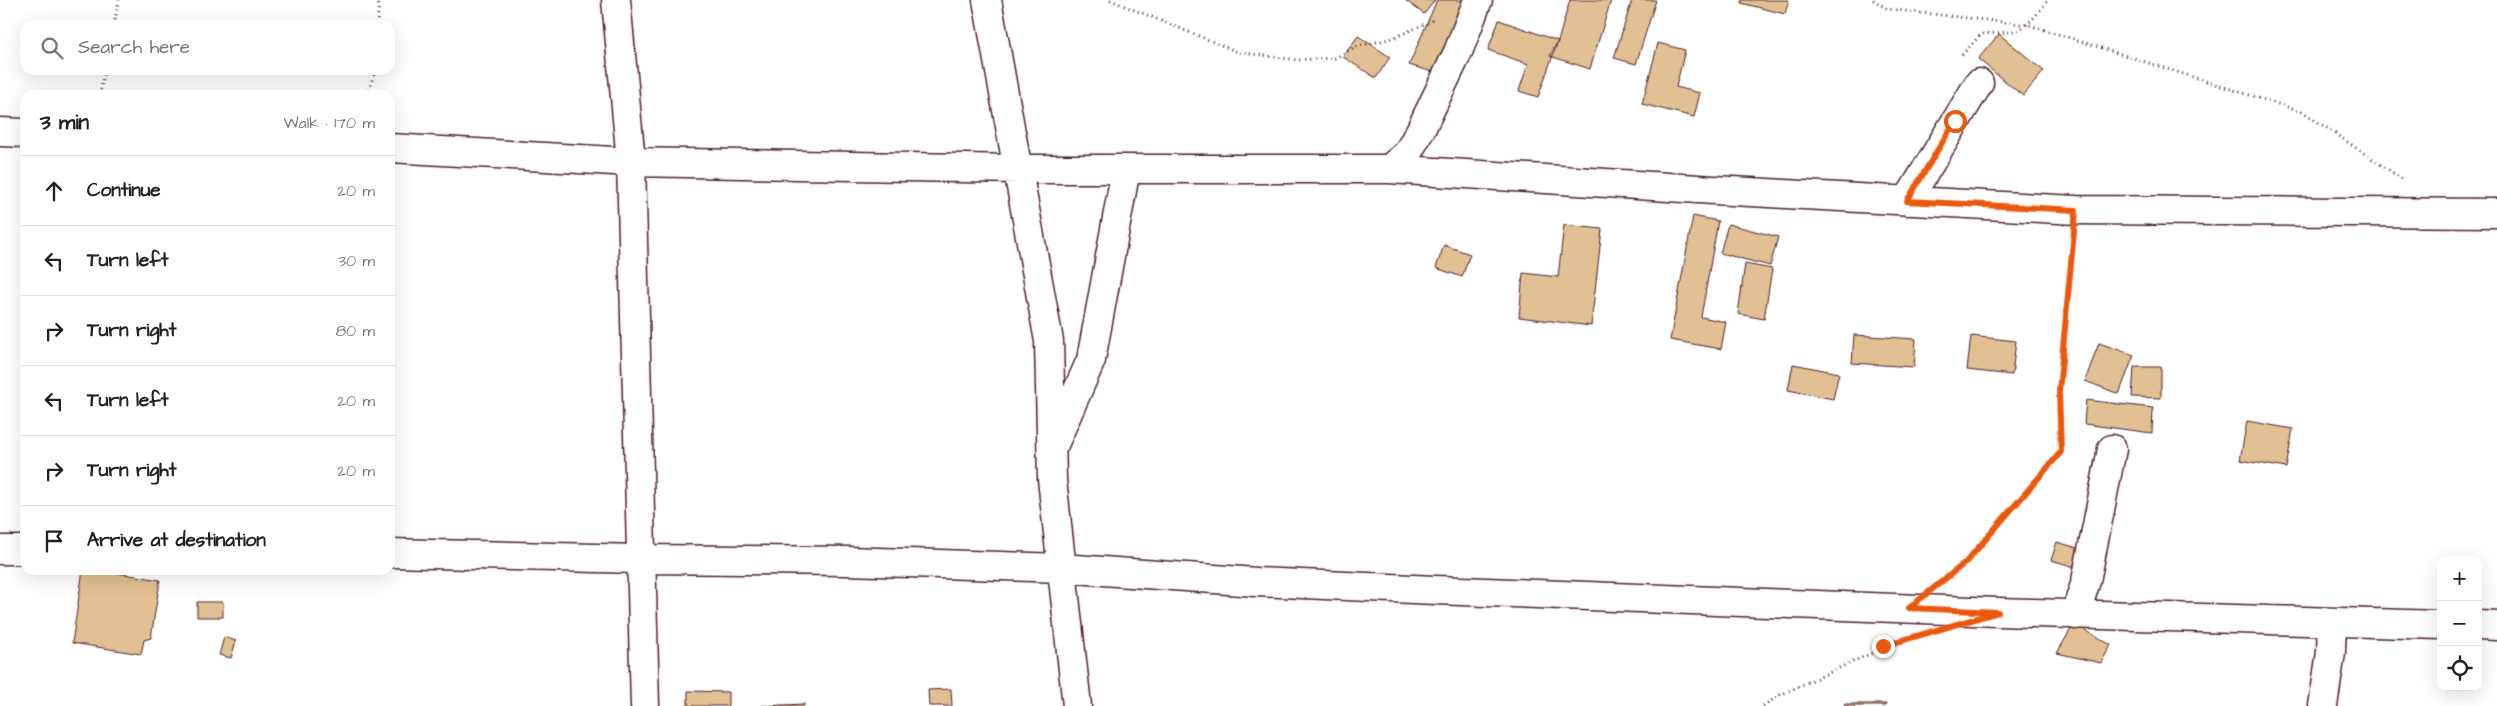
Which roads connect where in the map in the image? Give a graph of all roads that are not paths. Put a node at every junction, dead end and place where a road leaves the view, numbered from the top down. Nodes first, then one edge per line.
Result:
1 (616, 0) edge
2 (987, 0) edge
3 (1476, 3) edge
4 (1979, 83) road end
5 (0, 132) edge
6 (20, 133) edge
7 (395, 148) edge
8 (631, 162) junction
9 (1018, 169) junction
10 (1126, 169) junction
11 (1389, 169) junction
12 (1907, 201) junction
13 (2497, 213) edge
14 (2112, 448) dead end
15 (1051, 451) junction
16 (0, 550) edge
17 (20, 550) edge
18 (395, 553) edge
19 (640, 559) junction
20 (1061, 568) junction
21 (2075, 614) junction
22 (2332, 622) junction
23 (2437, 624) edge
24 (2482, 625) edge
25 (2497, 626) edge
26 (645, 706) edge
27 (1077, 706) edge
28 (2323, 706) edge

1 - 8 street
2 - 9 street
3 - 11 street
4 - 12 street
5 - 6 street
7 - 8 street
8 - 9 street
8 - 19 street
9 - 10 street
9 - 15 street
10 - 11 street
10 - 15 street
11 - 12 street
12 - 13 street
14 - 21 street
15 - 20 street
16 - 17 street
18 - 19 street
19 - 20 street
19 - 26 street
20 - 21 street
20 - 27 street
21 - 22 street
22 - 23 street
22 - 28 street
24 - 25 street

